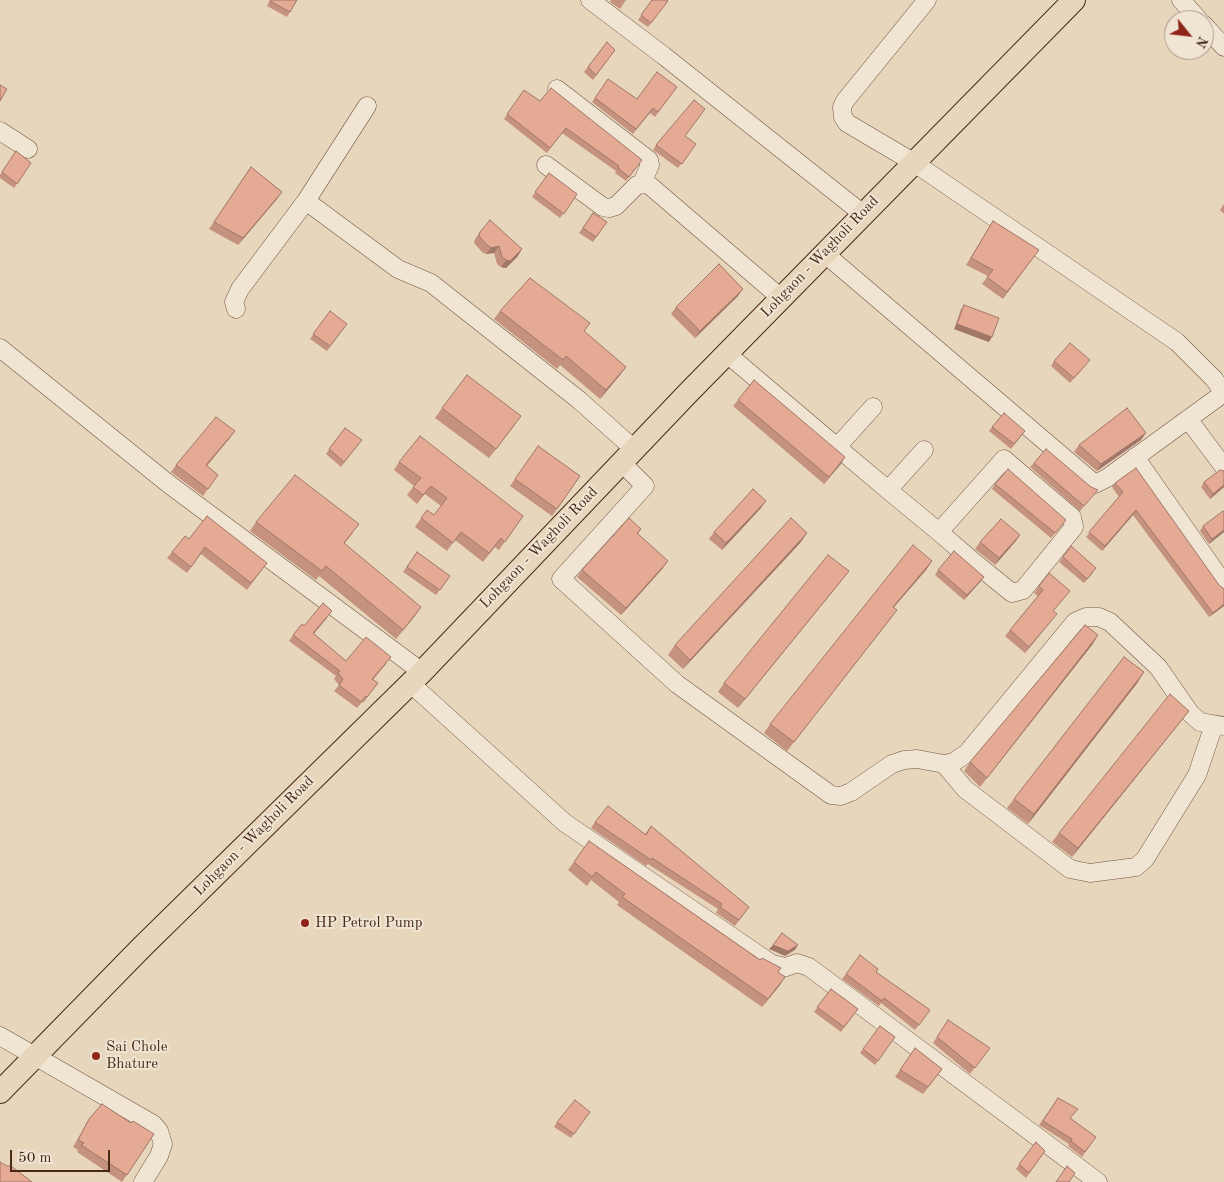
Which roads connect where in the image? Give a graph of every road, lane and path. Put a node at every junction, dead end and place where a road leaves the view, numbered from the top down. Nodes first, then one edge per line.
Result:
1 (590, 0) edge
2 (926, 0) edge
3 (1074, 0) edge
4 (1181, 0) edge
5 (1190, 10) edge
6 (1214, 36) edge
7 (1224, 46) edge
8 (557, 89) dead end
9 (367, 106) dead end
10 (0, 131) edge
11 (28, 149) dead end
12 (914, 162) junction
13 (546, 165) dead end
14 (642, 183) junction
15 (306, 201) junction
16 (863, 214) junction
17 (824, 253) junction
18 (781, 298) junction
19 (236, 309) dead end
20 (0, 348) edge
21 (726, 353) junction
22 (1224, 393) edge
23 (873, 407) dead end
24 (1188, 419) junction
25 (837, 447) junction
26 (924, 450) dead end
27 (627, 455) junction
28 (1136, 457) junction
29 (1224, 467) edge
30 (888, 490) junction
31 (938, 532) junction
32 (1224, 584) edge
33 (416, 677) junction
34 (1219, 725) edge
35 (944, 764) junction
36 (0, 1036) edge
37 (36, 1056) junction
38 (0, 1092) edge
39 (142, 1182) edge
40 (1098, 1182) edge

1 - 16 street
2 - 12 street
3 - 12 main road, Lohgaon - Wagholi Road
4 - 5 street
6 - 7 street
8 - 14 street
9 - 15 street
10 - 11 street
12 - 16 main road, Lohgaon - Wagholi Road
12 - 22 street
13 - 14 street
14 - 18 street
15 - 19 street
15 - 27 street
16 - 17 main road, Lohgaon - Wagholi Road
17 - 18 main road, Lohgaon - Wagholi Road
17 - 28 street
18 - 21 main road, Lohgaon - Wagholi Road
20 - 33 street
21 - 25 street
21 - 27 main road, Lohgaon - Wagholi Road
22 - 24 street
23 - 25 street
24 - 28 street
24 - 29 street
25 - 30 street
26 - 30 street
27 - 33 main road, Lohgaon - Wagholi Road
27 - 35 street
28 - 32 street
30 - 31 street
31 - 31 street
33 - 37 main road, Lohgaon - Wagholi Road
33 - 40 street
34 - 35 street
34 - 35 street
36 - 37 street
37 - 38 main road, Lohgaon - Wagholi Road
37 - 39 street

